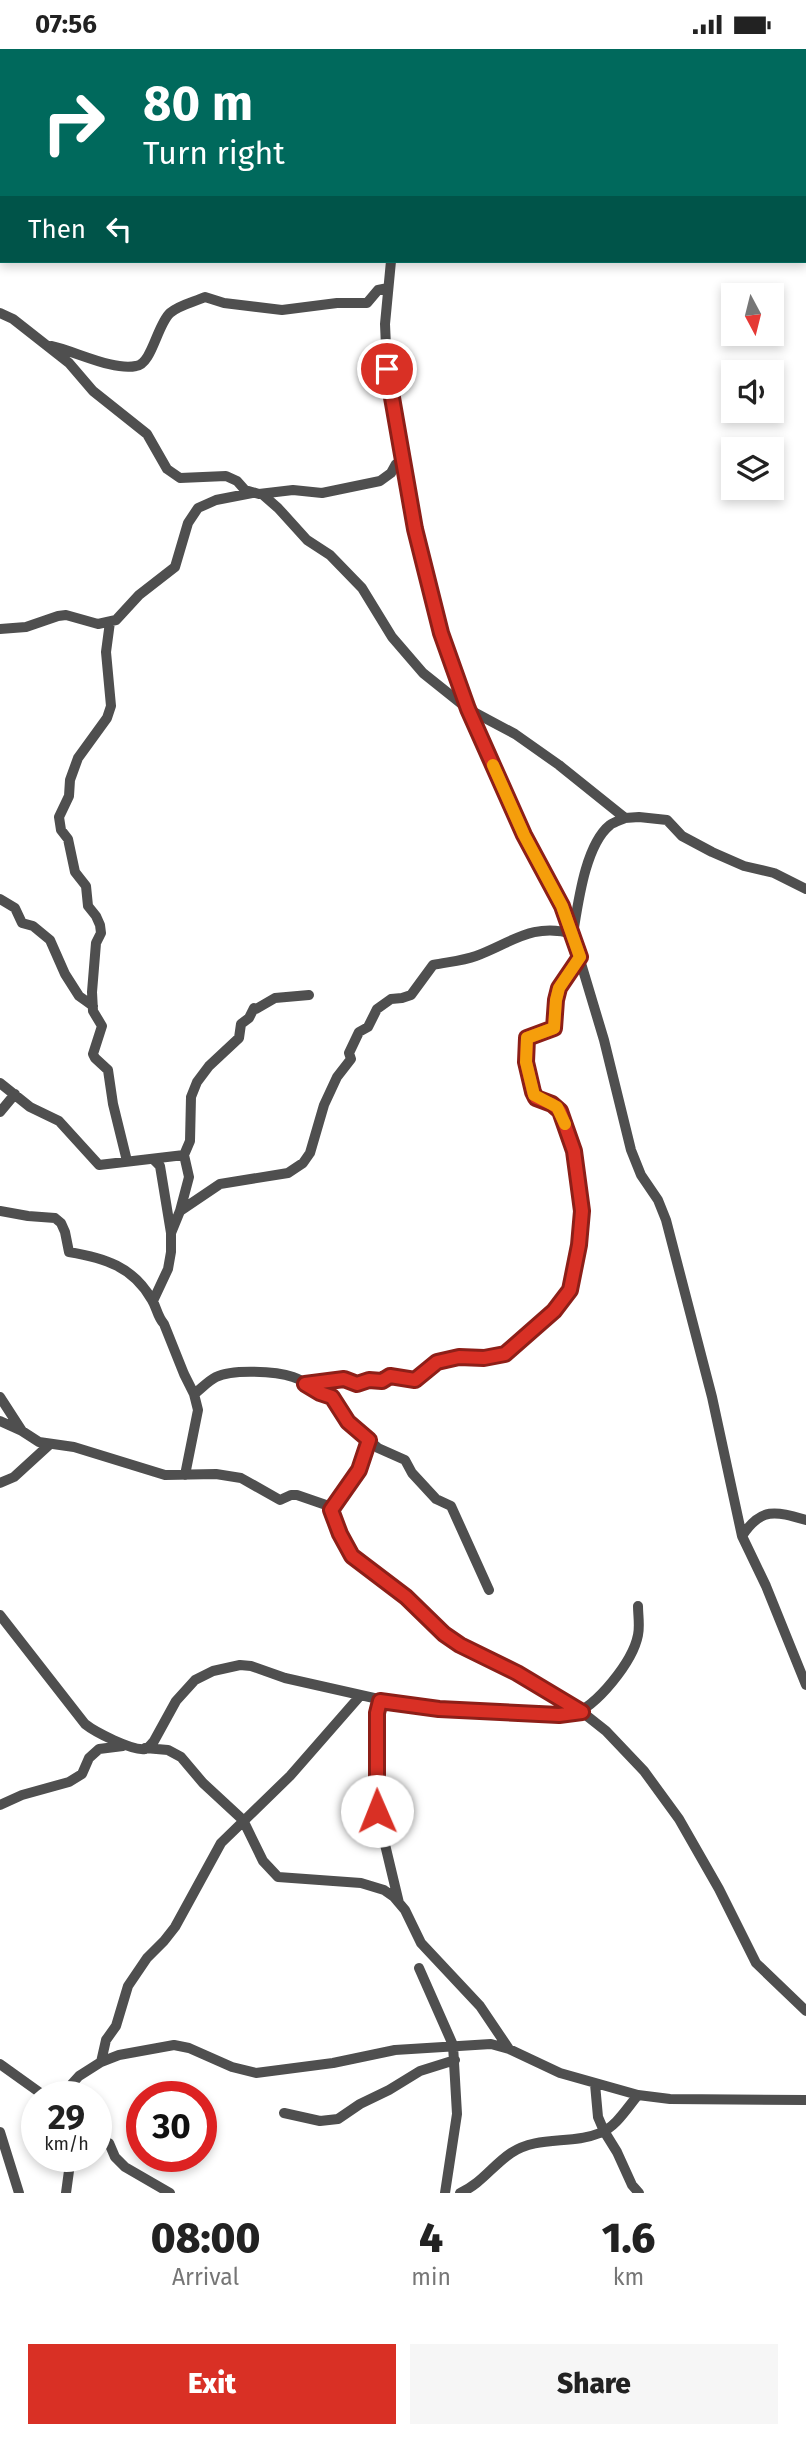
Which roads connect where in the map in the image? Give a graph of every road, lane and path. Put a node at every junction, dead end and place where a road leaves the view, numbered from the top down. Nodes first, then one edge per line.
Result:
1 (391, 263) edge
2 (388, 288) junction
3 (0, 313) edge
4 (45, 344) junction
5 (403, 462) junction
6 (257, 494) junction
7 (110, 622) junction
8 (0, 629) edge
9 (468, 709) junction
10 (625, 818) junction
11 (806, 889) edge
12 (0, 899) edge
13 (573, 934) junction
14 (580, 957) junction
15 (309, 995) dead end
16 (93, 1006) junction
17 (0, 1083) edge
18 (15, 1094) junction
19 (0, 1112) edge
20 (184, 1155) junction
21 (153, 1159) junction
22 (127, 1161) junction
23 (0, 1211) edge
24 (180, 1211) junction
25 (171, 1233) junction
26 (153, 1301) junction
27 (305, 1384) junction
28 (194, 1394) junction
29 (0, 1397) edge
30 (0, 1421) edge
31 (22, 1431) junction
32 (369, 1440) junction
33 (49, 1445) junction
34 (186, 1475) junction
35 (0, 1483) edge
36 (331, 1510) junction
37 (806, 1520) edge
38 (742, 1536) junction
39 (489, 1590) dead end
40 (638, 1606) dead end
41 (0, 1615) edge
42 (806, 1685) edge
43 (360, 1696) junction
44 (380, 1701) junction
45 (582, 1712) junction
46 (127, 1745) junction
47 (145, 1748) junction
48 (0, 1805) edge
49 (243, 1820) junction
50 (399, 1903) junction
51 (419, 1968) dead end
52 (806, 2011) edge
53 (453, 2045) junction
54 (509, 2049) junction
55 (455, 2060) junction
56 (102, 2062) junction
57 (0, 2064) edge
58 (24, 2081) edge
59 (74, 2081) edge
60 (595, 2084) junction
61 (638, 2095) junction
62 (806, 2100) edge
63 (284, 2113) dead end
64 (604, 2131) junction
65 (0, 2132) edge
66 (112, 2150) edge
67 (69, 2172) edge
68 (19, 2193) edge
69 (66, 2193) edge
70 (170, 2193) edge
71 (445, 2193) edge
72 (460, 2193) edge
73 (639, 2193) edge

1 - 2 street
2 - 4 street
2 - 5 street
3 - 4 street
4 - 6 street
5 - 6 street
5 - 9 street
6 - 7 street
6 - 9 street
7 - 8 street
7 - 16 street
9 - 10 street
9 - 13 street
10 - 11 street
10 - 13 street
12 - 16 street
13 - 14 street
13 - 24 street
14 - 27 street
14 - 38 street
15 - 20 street
16 - 22 street
17 - 18 street
18 - 19 street
18 - 22 street
20 - 21 street
20 - 24 street
21 - 22 street
21 - 25 street
23 - 26 street
24 - 25 street
25 - 26 street
26 - 28 street
27 - 28 street
27 - 32 street
28 - 34 street
29 - 31 street
30 - 31 street
31 - 33 street
32 - 36 street
32 - 39 street
33 - 34 street
33 - 35 street
34 - 36 street
36 - 45 street
37 - 38 street
38 - 42 street
40 - 45 street
41 - 46 street
43 - 44 street
43 - 47 street
43 - 49 street
44 - 45 street
44 - 50 street
45 - 52 street
46 - 47 street
46 - 48 street
47 - 49 street
49 - 50 street
49 - 56 street
50 - 54 street
51 - 53 street
53 - 54 street
53 - 55 street
53 - 56 street
54 - 60 street
55 - 63 street
55 - 71 street
56 - 59 street
57 - 58 street
60 - 61 street
60 - 64 street
61 - 62 street
61 - 64 street
64 - 72 street
64 - 73 street
65 - 68 street
66 - 70 street
67 - 69 street

